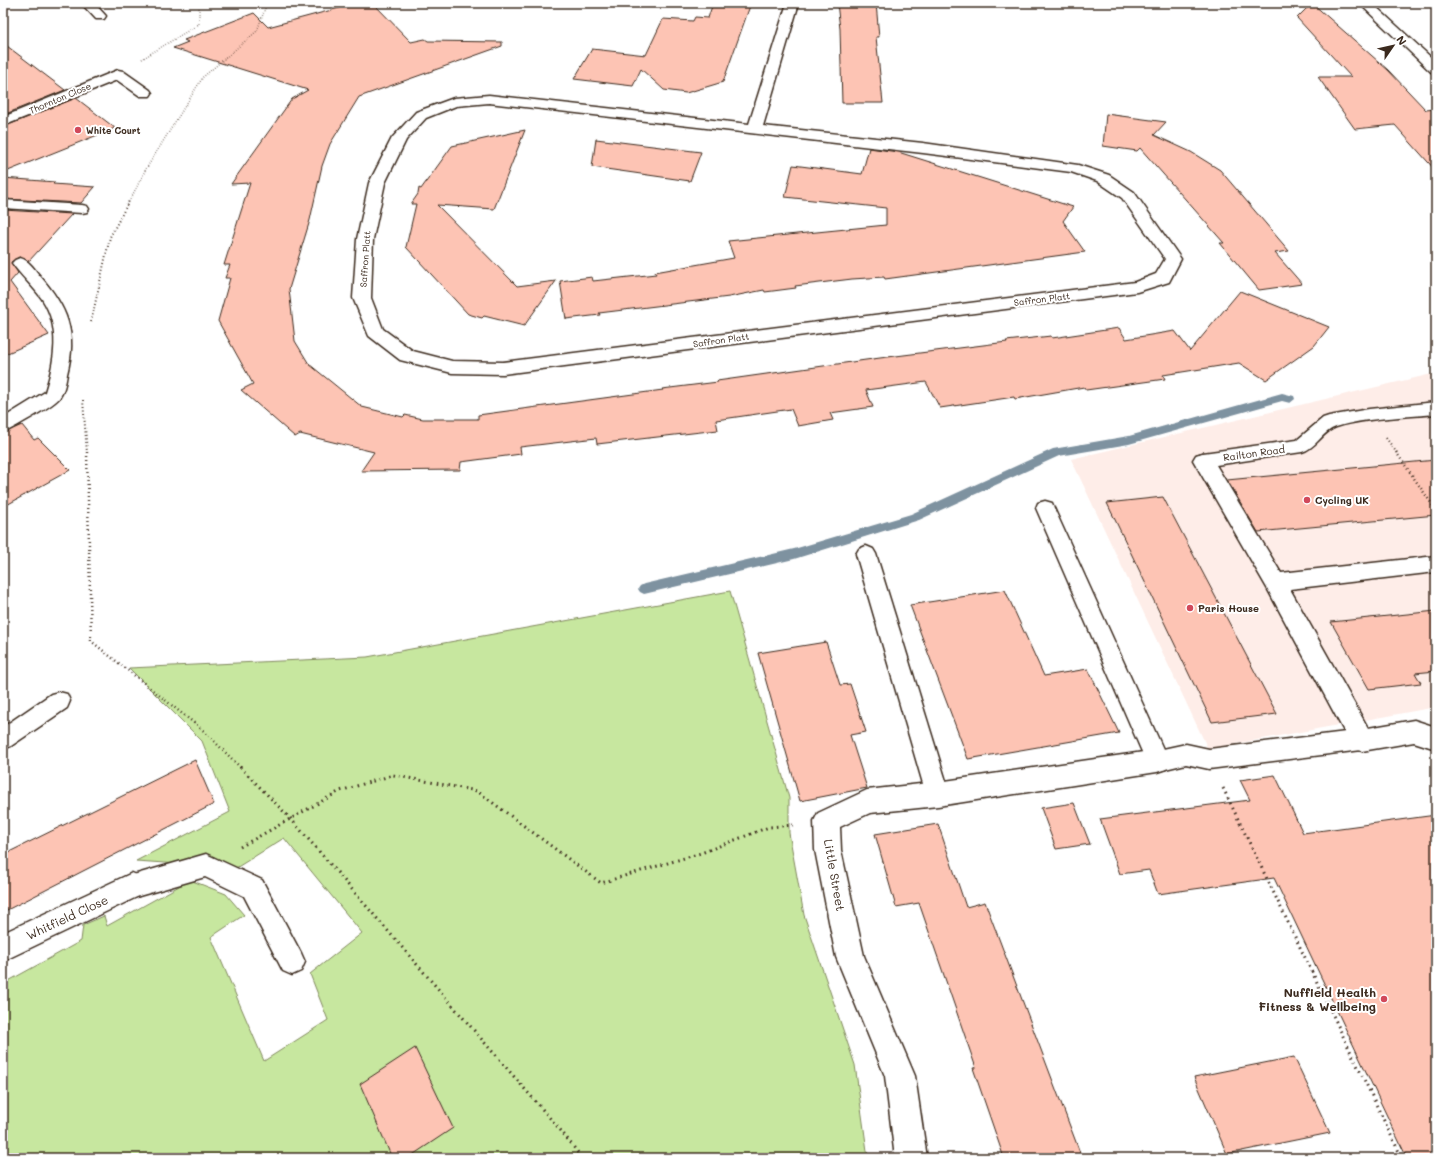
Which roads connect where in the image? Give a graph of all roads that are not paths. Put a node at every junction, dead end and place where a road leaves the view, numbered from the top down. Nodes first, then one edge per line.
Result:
1 (87, 3) edge
2 (793, 3) edge
3 (1365, 3) edge
4 (100, 16) dead end
5 (1436, 69) edge
6 (144, 93) dead end
7 (3, 122) edge
8 (755, 129) junction
9 (3, 204) edge
10 (82, 209) dead end
11 (20, 263) dead end
12 (1436, 408) edge
13 (3, 426) edge
14 (1203, 460) joint
15 (1045, 508) dead end
16 (866, 554) dead end
17 (1436, 564) edge
18 (1275, 582) junction
19 (59, 701) dead end
20 (1436, 738) edge
21 (3, 739) edge
22 (1362, 740) junction
23 (1157, 761) junction
24 (938, 794) junction
25 (132, 886) joint
26 (3, 947) edge
27 (292, 962) dead end
28 (911, 1158) edge

1 - 4 lane
2 - 8 street
3 - 5 street
6 - 7 street, Thornton Close
8 - 8 street, Saffron Platt
9 - 10 lane
11 - 13 lane
12 - 14 lane, Railton Road
14 - 18 street, Railton Road
15 - 23 lane
16 - 24 lane
17 - 18 street
18 - 22 street, Railton Road
19 - 21 lane
20 - 22 street
22 - 23 lane
23 - 24 street
24 - 28 street, Little Street
25 - 26 street, Whitfield Close
25 - 27 lane

